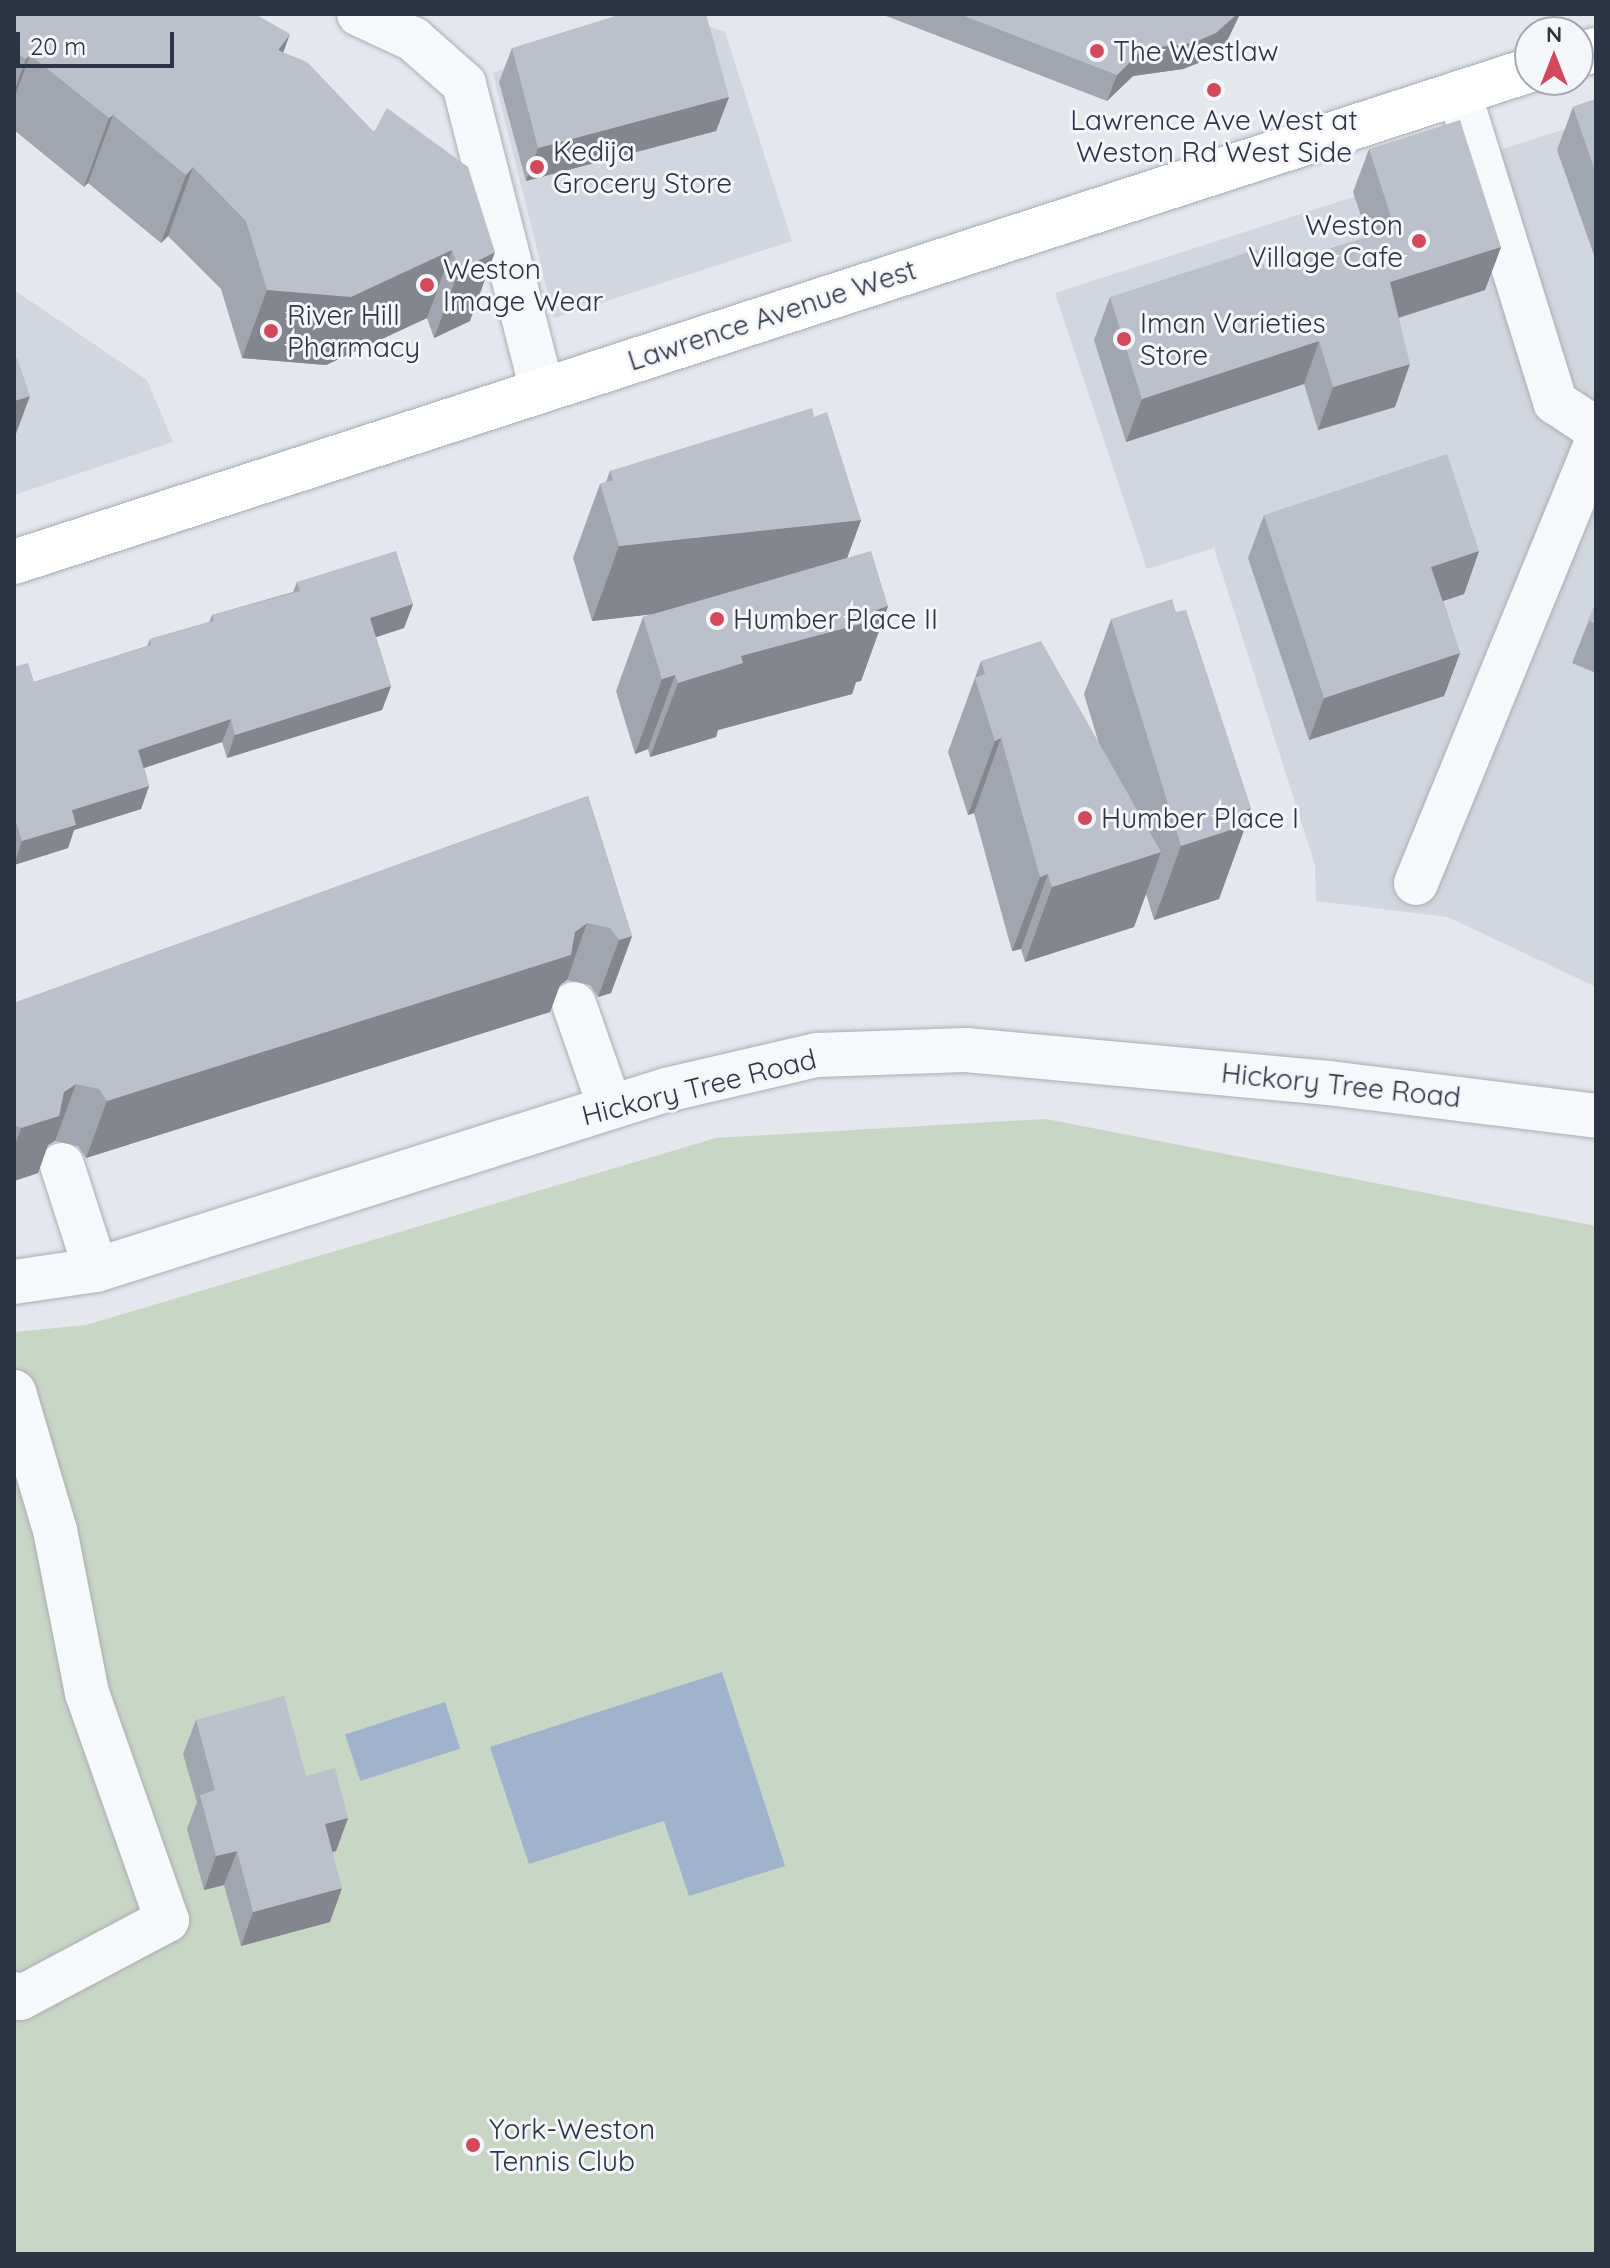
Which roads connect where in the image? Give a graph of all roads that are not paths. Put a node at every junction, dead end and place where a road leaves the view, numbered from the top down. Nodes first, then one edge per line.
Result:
1 (359, 14) edge
2 (1514, 75) edge
3 (1459, 93) junction
4 (542, 390) junction
5 (1596, 429) edge
6 (1596, 445) edge
7 (14, 562) edge
8 (1416, 883) dead end
9 (574, 1004) edge
10 (610, 1107) junction
11 (1596, 1116) edge
12 (62, 1165) edge
13 (96, 1270) junction
14 (15, 1291) edge
15 (14, 1392) edge
16 (14, 1994) edge

1 - 4 street
2 - 3 main road, Lawrence Avenue West
3 - 4 main road, Lawrence Avenue West
3 - 5 street
4 - 7 main road, Lawrence Avenue West
6 - 8 street
9 - 10 street
10 - 11 street, Hickory Tree Road
10 - 13 street, Hickory Tree Road
12 - 13 street
13 - 14 street, Hickory Tree Road
15 - 16 street

